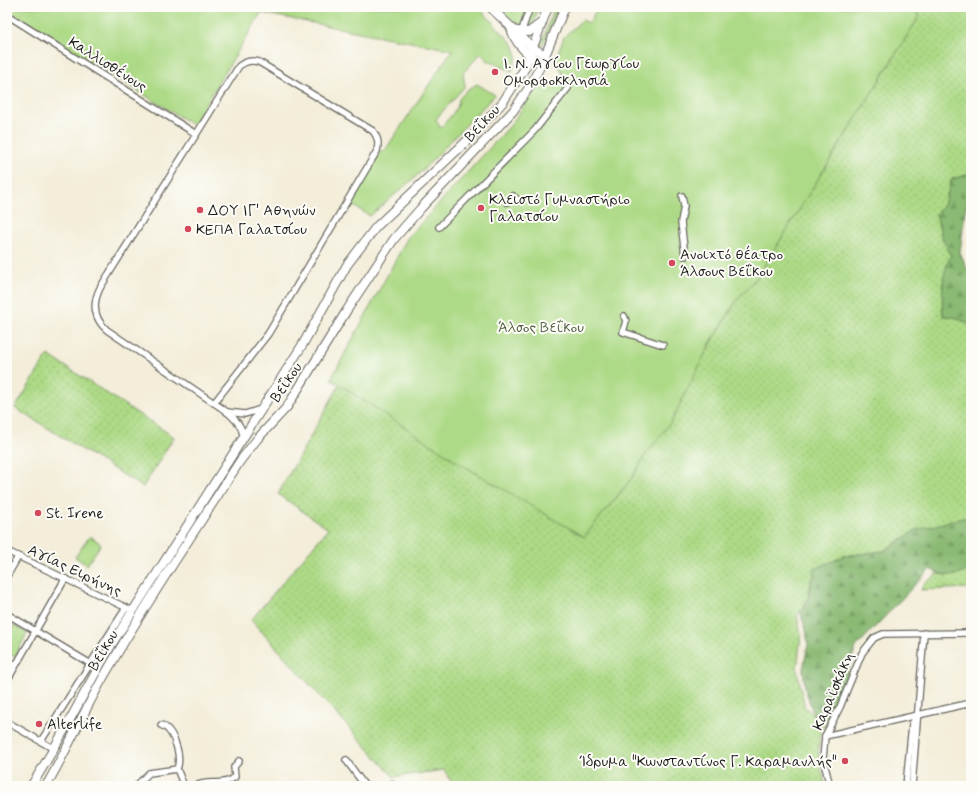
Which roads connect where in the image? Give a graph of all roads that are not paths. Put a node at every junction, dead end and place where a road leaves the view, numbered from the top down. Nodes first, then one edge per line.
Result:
1 (490, 7) edge
2 (530, 7) edge
3 (548, 7) edge
4 (565, 7) edge
5 (7, 15) edge
6 (542, 23) junction
7 (517, 29) junction
8 (533, 48) junction
9 (545, 55) junction
10 (529, 56) junction
11 (542, 63) junction
12 (568, 88) dead end
13 (196, 134) junction
14 (682, 196) dead end
15 (520, 201) dead end
16 (507, 202) dead end
17 (439, 227) dead end
18 (685, 256) dead end
19 (624, 316) dead end
20 (663, 344) dead end
21 (214, 403) junction
22 (262, 409) junction
23 (227, 412) junction
24 (243, 438) junction
25 (7, 550) edge
26 (18, 557) junction
27 (7, 576) edge
28 (65, 579) junction
29 (130, 609) junction
30 (7, 614) edge
31 (36, 631) junction
32 (924, 633) junction
33 (971, 633) edge
34 (7, 660) edge
35 (16, 665) junction
36 (94, 667) junction
37 (7, 681) edge
38 (971, 703) edge
39 (917, 716) junction
40 (7, 722) edge
41 (161, 725) dead end
42 (825, 736) junction
43 (41, 741) junction
44 (54, 749) junction
45 (346, 760) dead end
46 (239, 761) dead end
47 (177, 769) junction
48 (31, 786) edge
49 (46, 786) edge
50 (136, 786) edge
51 (184, 786) edge
52 (195, 786) edge
53 (365, 786) edge
54 (830, 786) edge
55 (906, 786) edge
56 (912, 786) edge

1 - 7 main road
2 - 7 street
3 - 6 main road, Βεΐκου
4 - 9 main road, Βεΐκου
5 - 13 street, Καλλισθένους
6 - 7 main road
6 - 8 main road, Βεΐκου
7 - 8 main road
7 - 10 main road
8 - 9 main road
8 - 10 main road, Βεΐκου
9 - 11 main road, Βεΐκου
10 - 11 main road
10 - 22 main road, Βεΐκου
11 - 49 main road, Βεΐκου
12 - 17 street
13 - 21 street
13 - 21 street
14 - 18 street
15 - 16 street
19 - 20 street
21 - 23 street
22 - 23 street
22 - 24 main road, Βεΐκου
23 - 24 street
24 - 29 main road, Βεΐκου
25 - 26 street, Αγίας Ειρήνης
26 - 27 street
26 - 28 street, Αγίας Ειρήνης
28 - 29 street, Αγίας Ειρήνης
28 - 31 street
29 - 36 main road, Βεΐκου
30 - 31 street
31 - 35 street
31 - 36 street
32 - 33 street
32 - 39 street
32 - 42 street, Καραϊσκάκη
34 - 35 street
35 - 37 street
36 - 43 street
36 - 44 main road, Βεΐκου
38 - 39 street
39 - 42 street
39 - 55 street
39 - 56 street
40 - 43 street
41 - 47 street
42 - 54 street, Καραϊσκάκη
43 - 44 street
44 - 48 main road, Βεΐκου
45 - 53 street
46 - 52 street
47 - 50 street
47 - 51 street

